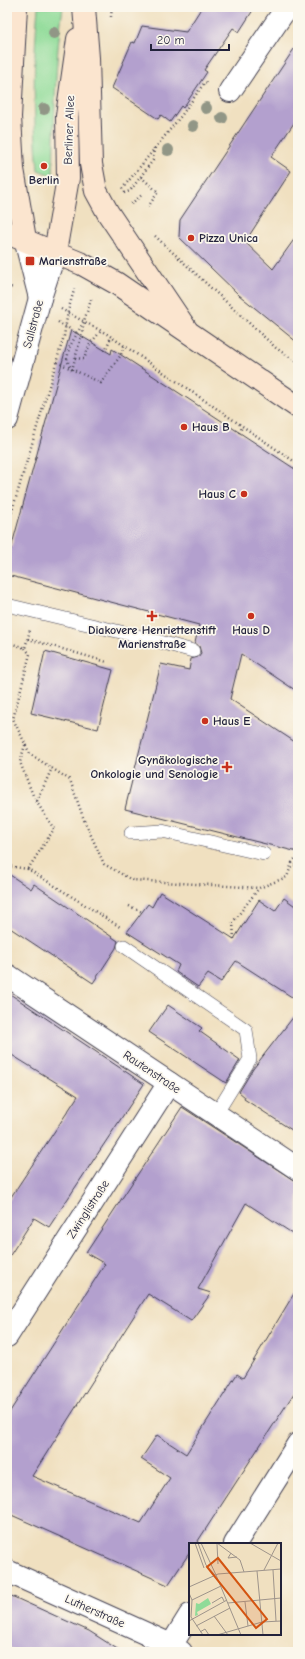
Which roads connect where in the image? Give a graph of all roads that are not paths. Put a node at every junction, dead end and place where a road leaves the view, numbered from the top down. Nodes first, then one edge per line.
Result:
1 (16, 7) edge
2 (84, 7) edge
3 (287, 7) edge
4 (230, 91) road end
5 (16, 236) edge
6 (55, 252) junction
7 (40, 298) junction
8 (186, 329) junction
9 (298, 407) edge
10 (7, 419) edge
11 (7, 605) edge
12 (193, 651) dead end
13 (131, 833) dead end
14 (264, 854) dead end
15 (124, 946) dead end
16 (7, 975) edge
17 (169, 1083) junction
18 (216, 1114) junction
19 (298, 1169) edge
20 (7, 1336) edge
21 (298, 1444) edge
22 (236, 1543) edge
23 (7, 1571) edge
24 (189, 1617) edge
25 (173, 1650) edge

1 - 5 main road
2 - 6 main road, Berliner Allee
2 - 8 main road
3 - 4 street
5 - 6 main road
5 - 7 street
6 - 7 street, Sallstraße
6 - 8 main road
7 - 10 street, Sallstraße
8 - 9 main road
11 - 12 lane
13 - 14 lane
15 - 18 lane
16 - 17 street, Rautenstraße
17 - 18 street, Rautenstraße
17 - 20 street, Zwinglistraße
18 - 19 street, Rautenstraße
21 - 22 street
23 - 25 street, Lutherstraße
24 - 25 street

